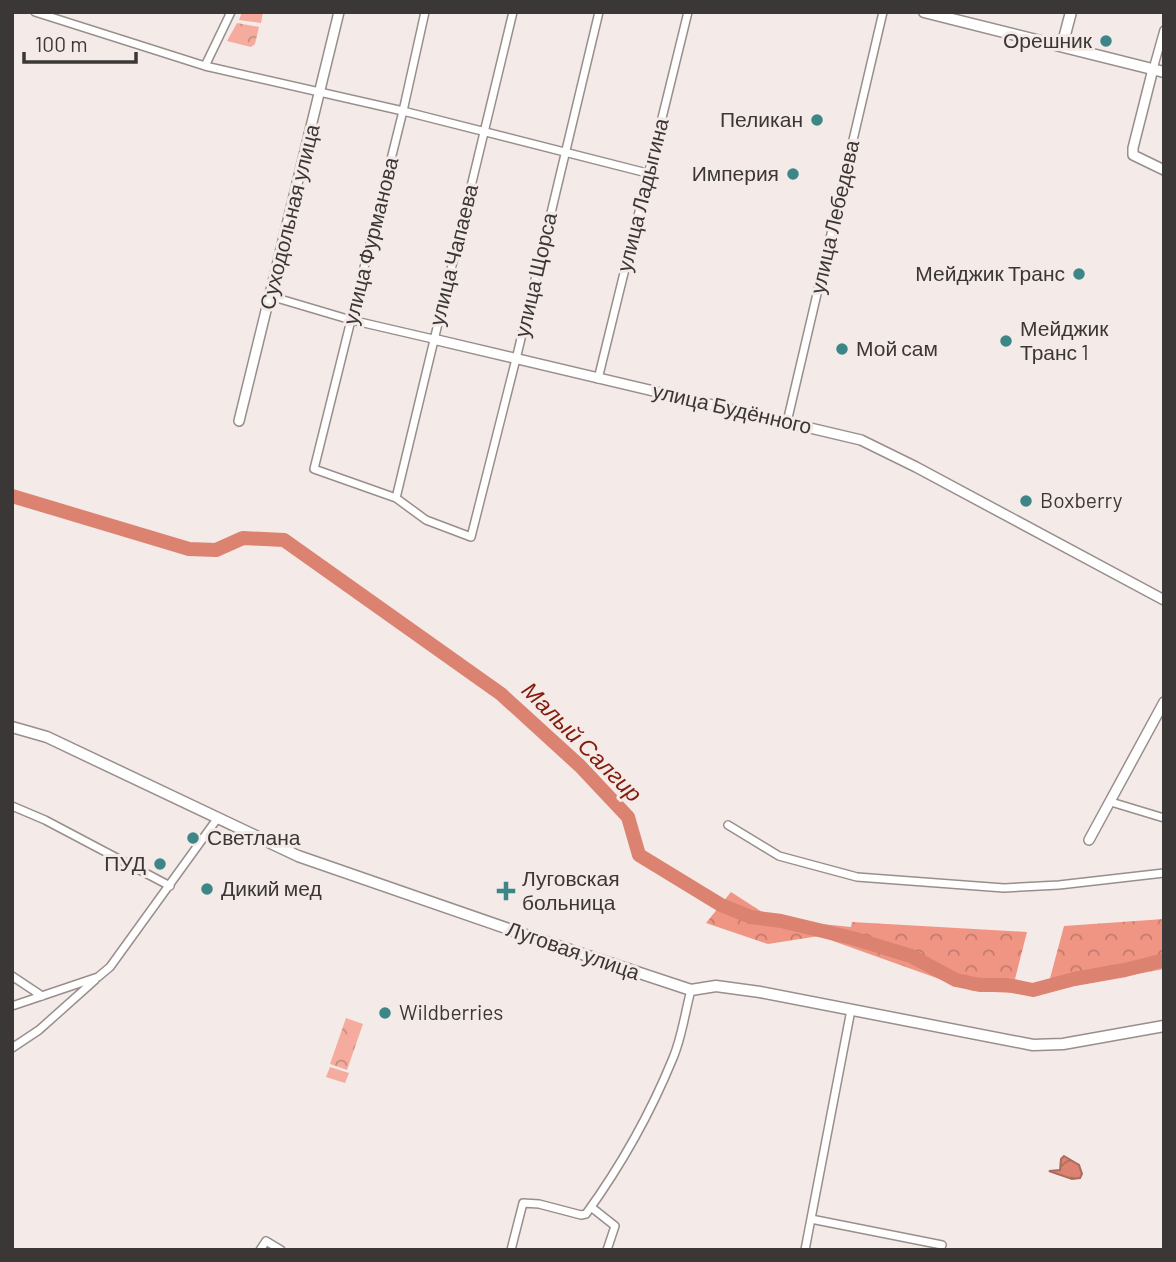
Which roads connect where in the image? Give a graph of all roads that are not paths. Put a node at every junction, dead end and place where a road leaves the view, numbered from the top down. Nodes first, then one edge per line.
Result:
1 (35, 12) edge
2 (231, 12) edge
3 (340, 12) edge
4 (425, 12) edge
5 (513, 12) edge
6 (599, 12) edge
7 (688, 12) edge
8 (883, 12) edge
9 (924, 12) edge
10 (1071, 12) edge
11 (1164, 30) edge
12 (1062, 47) junction
13 (205, 65) junction
14 (1159, 70) edge
15 (321, 93) junction
16 (403, 111) junction
17 (484, 133) junction
18 (565, 152) junction
19 (1164, 170) edge
20 (647, 173) junction
21 (270, 296) junction
22 (351, 320) junction
23 (433, 340) junction
24 (516, 359) junction
25 (598, 379) junction
26 (239, 421) dead end
27 (787, 422) junction
28 (396, 498) junction
29 (1164, 600) edge
30 (1162, 708) edge
31 (12, 727) edge
32 (1111, 802) junction
33 (12, 806) edge
34 (1164, 818) edge
35 (217, 819) junction
36 (728, 825) dead end
37 (1089, 840) dead end
38 (1164, 873) edge
39 (170, 886) junction
40 (12, 976) edge
41 (98, 977) junction
42 (691, 990) junction
43 (41, 996) junction
44 (12, 1006) edge
45 (851, 1010) junction
46 (1164, 1026) edge
47 (12, 1048) edge
48 (592, 1207) junction
49 (811, 1219) junction
50 (942, 1245) dead end
51 (260, 1250) edge
52 (281, 1250) edge
53 (511, 1250) edge
54 (607, 1250) edge
55 (805, 1250) edge

1 - 13 street
2 - 13 street
3 - 15 street, Суходольная улица
4 - 16 street, улица Фурманова
5 - 17 street, улица Чапаева
6 - 18 street, улица Щорса
7 - 20 street, улица Ладыгина
8 - 27 street, улица Лебедева
9 - 12 main road
10 - 12 main road
11 - 14 street
12 - 14 main road
13 - 15 street
14 - 19 street
15 - 16 street
15 - 21 street, Суходольная улица
16 - 17 street
16 - 22 street, улица Фурманова
17 - 18 street
17 - 23 street, улица Чапаева
18 - 20 street
18 - 24 street, улица Щорса
20 - 25 street, улица Ладыгина
21 - 22 street, улица Будённого
21 - 26 street, Суходольная улица
22 - 23 street, улица Будённого
22 - 28 street, улица Фурманова
23 - 24 street, улица Будённого
23 - 28 street, улица Чапаева
24 - 25 street, улица Будённого
24 - 28 street, улица Щорса
25 - 27 street, улица Будённого
27 - 29 street, улица Будённого
30 - 32 street
31 - 35 main road, Луговая улица
32 - 34 street
32 - 37 street
33 - 39 street
35 - 39 street
35 - 42 main road, Луговая улица
36 - 38 street
39 - 41 street
40 - 43 street
41 - 43 street
41 - 47 street
42 - 45 main road, Луговая улица
42 - 48 street
43 - 44 street
45 - 46 main road, Луговая улица
45 - 49 street
48 - 53 street
48 - 54 street
49 - 50 street
49 - 55 street
51 - 52 street

